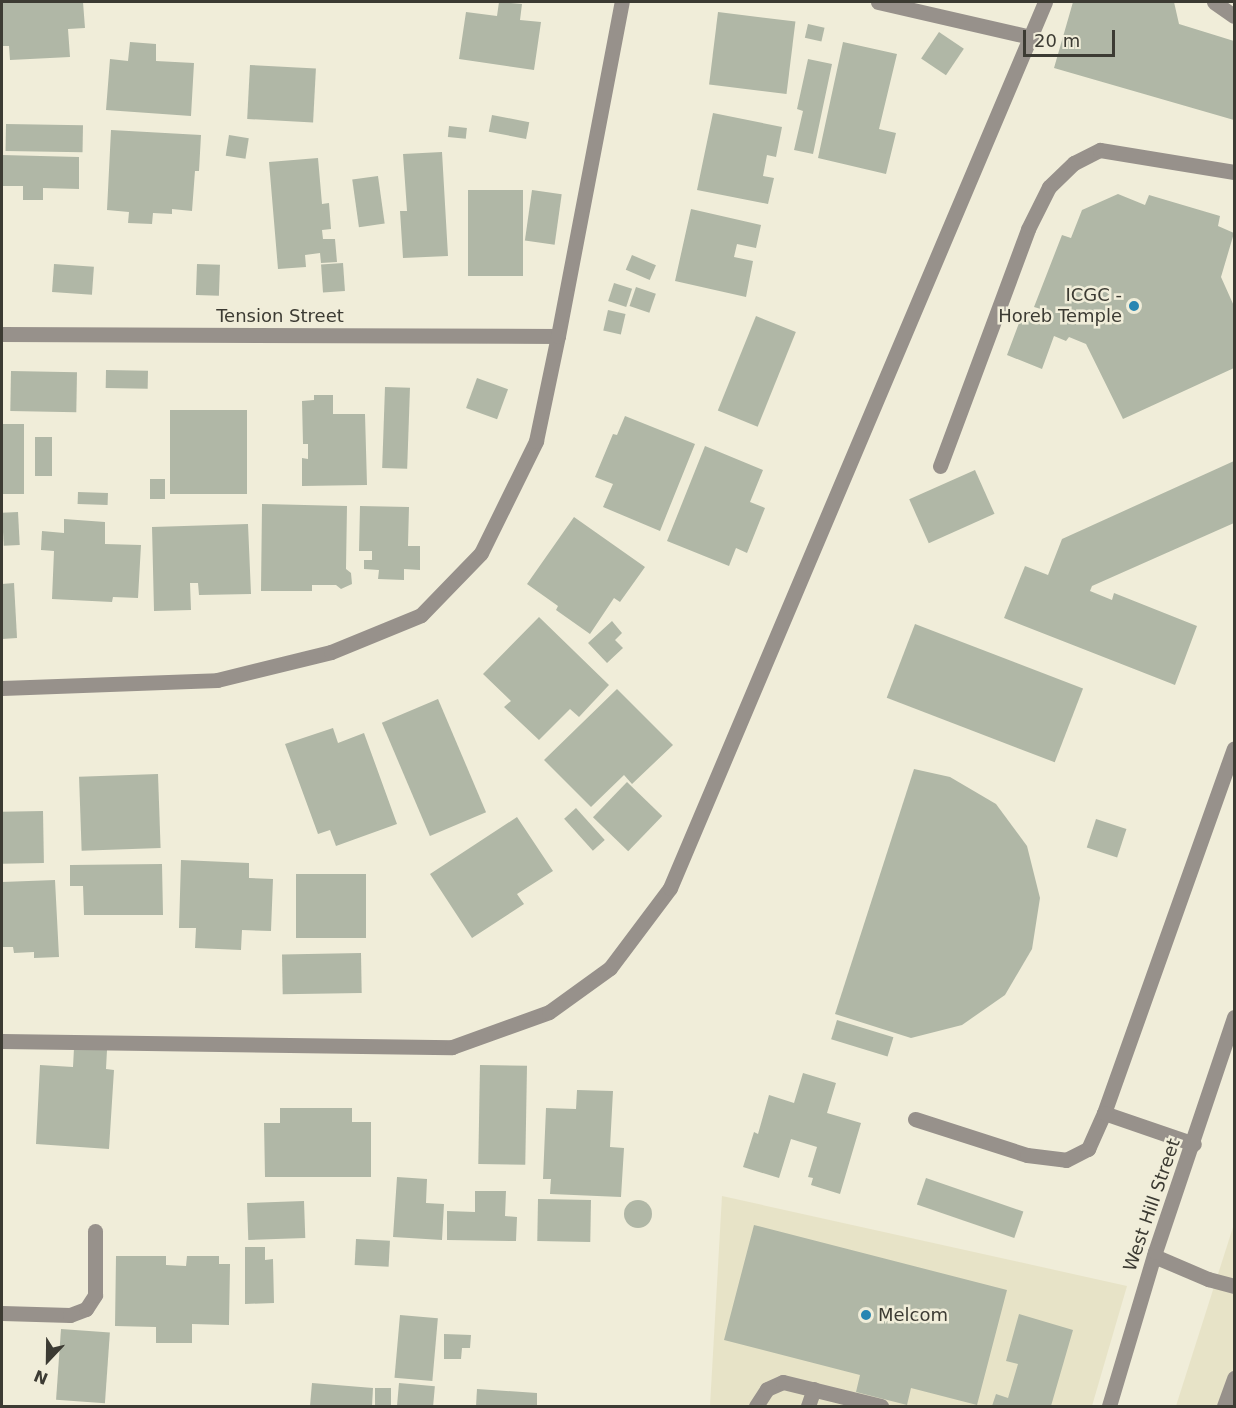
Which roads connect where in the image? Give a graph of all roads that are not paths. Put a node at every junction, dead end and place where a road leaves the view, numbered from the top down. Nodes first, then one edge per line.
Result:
1 (622, 2) edge
2 (878, 2) edge
3 (1045, 2) edge
4 (1214, 2) edge
5 (1234, 16) edge
6 (1031, 37) junction
7 (1234, 172) edge
8 (2, 334) edge
9 (558, 336) junction
10 (940, 466) dead end
11 (2, 688) edge
12 (1234, 748) edge
13 (1234, 1017) edge
14 (2, 1041) edge
15 (1104, 1113) junction
16 (915, 1119) dead end
17 (1194, 1144) junction
18 (95, 1231) dead end
19 (1154, 1256) junction
20 (1234, 1286) edge
21 (2, 1313) edge
22 (1234, 1378) edge
23 (814, 1389) junction
24 (875, 1406) edge
25 (756, 1407) edge
26 (808, 1407) edge
27 (1109, 1407) edge
28 (1224, 1407) edge

1 - 9 street
2 - 6 street
3 - 6 street
4 - 5 street
6 - 14 street
7 - 10 street
8 - 9 street, Tension Street
9 - 11 street
12 - 15 street
13 - 17 street, West Hill Street
15 - 16 street
15 - 17 street
17 - 19 street, West Hill Street
18 - 21 street
19 - 20 street
19 - 27 street, West Hill Street
22 - 28 street
23 - 24 street
23 - 25 street
23 - 26 street

